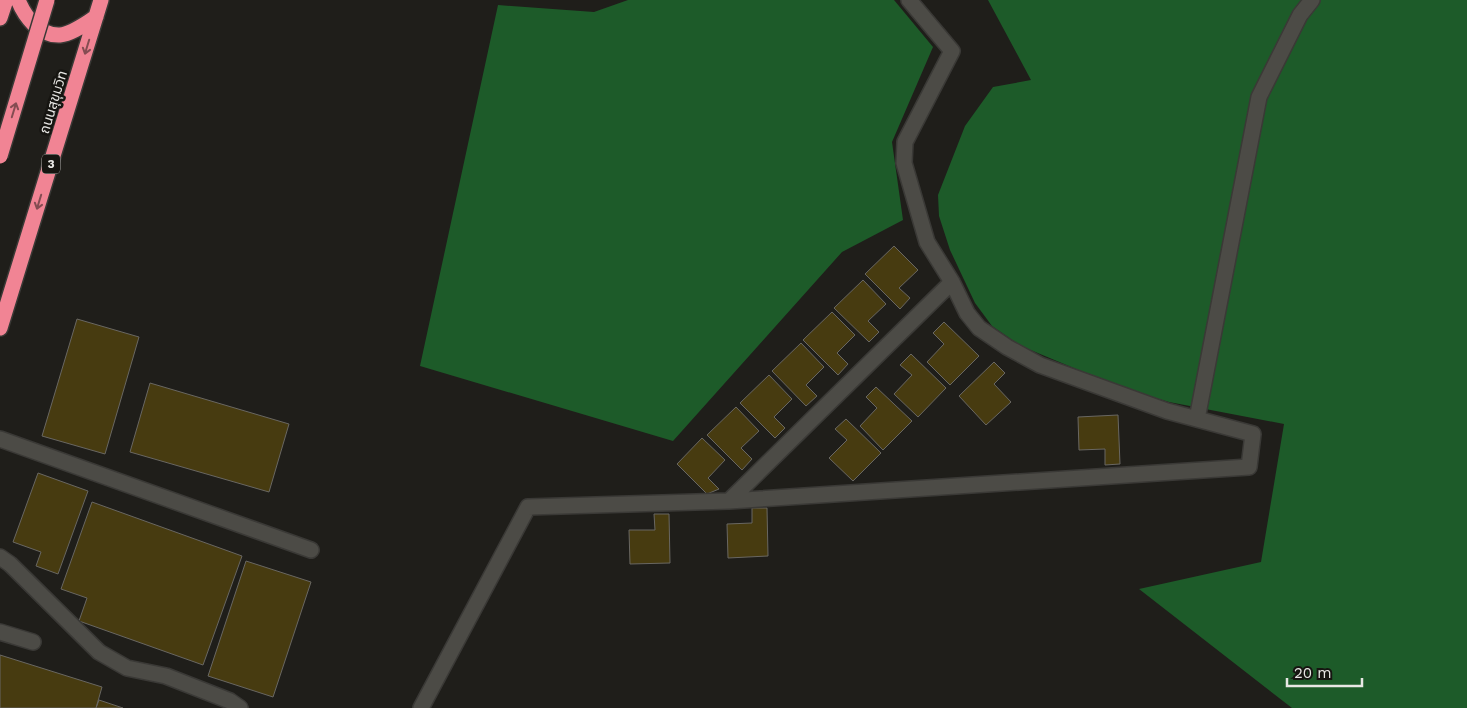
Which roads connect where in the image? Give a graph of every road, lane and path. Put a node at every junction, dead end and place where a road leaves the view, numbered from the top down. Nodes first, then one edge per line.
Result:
1 (6, 0) edge
2 (18, 0) edge
3 (48, 0) edge
4 (101, 0) edge
5 (909, 0) edge
6 (1312, 0) edge
7 (96, 17) junction
8 (0, 18) edge
9 (0, 156) edge
10 (952, 282) junction
11 (0, 328) edge
12 (1197, 419) junction
13 (0, 439) edge
14 (730, 501) junction
15 (311, 550) dead end
16 (0, 557) edge
17 (0, 632) edge
18 (33, 642) dead end
19 (240, 708) edge
20 (421, 708) edge

1 - 8 highway
2 - 7 highway
9 -> 3 highway, bridge
4 - 7 highway, ถนนสุขุมวิท / 3
5 - 10 street
6 - 12 street
7 -> 11 highway, ถนนสุขุมวิท / 3
10 - 12 street
10 - 14 street
12 - 14 street
13 - 15 street
14 - 20 street
16 - 19 street
17 - 18 street

